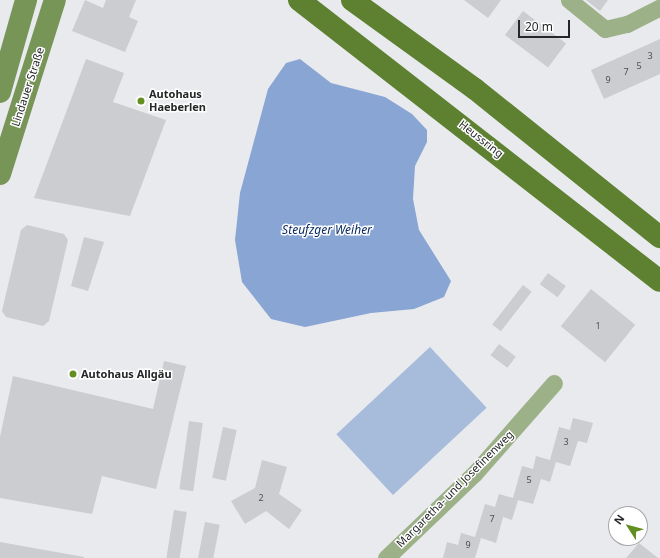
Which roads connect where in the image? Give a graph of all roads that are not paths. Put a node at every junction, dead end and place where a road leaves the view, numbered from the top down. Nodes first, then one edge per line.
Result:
1 (26, 0) edge
2 (55, 0) edge
3 (299, 0) edge
4 (352, 0) edge
5 (569, 0) edge
6 (660, 7) edge
7 (1, 84) edge
8 (28, 89) junction
9 (0, 174) edge
10 (660, 237) edge
11 (660, 281) edge
12 (554, 383) dead end
13 (386, 558) edge

1 - 7 main road
2 - 8 main road, Lindauer Straße
3 - 11 main road, Heussring
4 - 10 main road
5 - 6 street
7 - 8 street
8 - 9 main road, Lindauer Straße
12 - 13 street, Margaretha- und Josefinenweg

